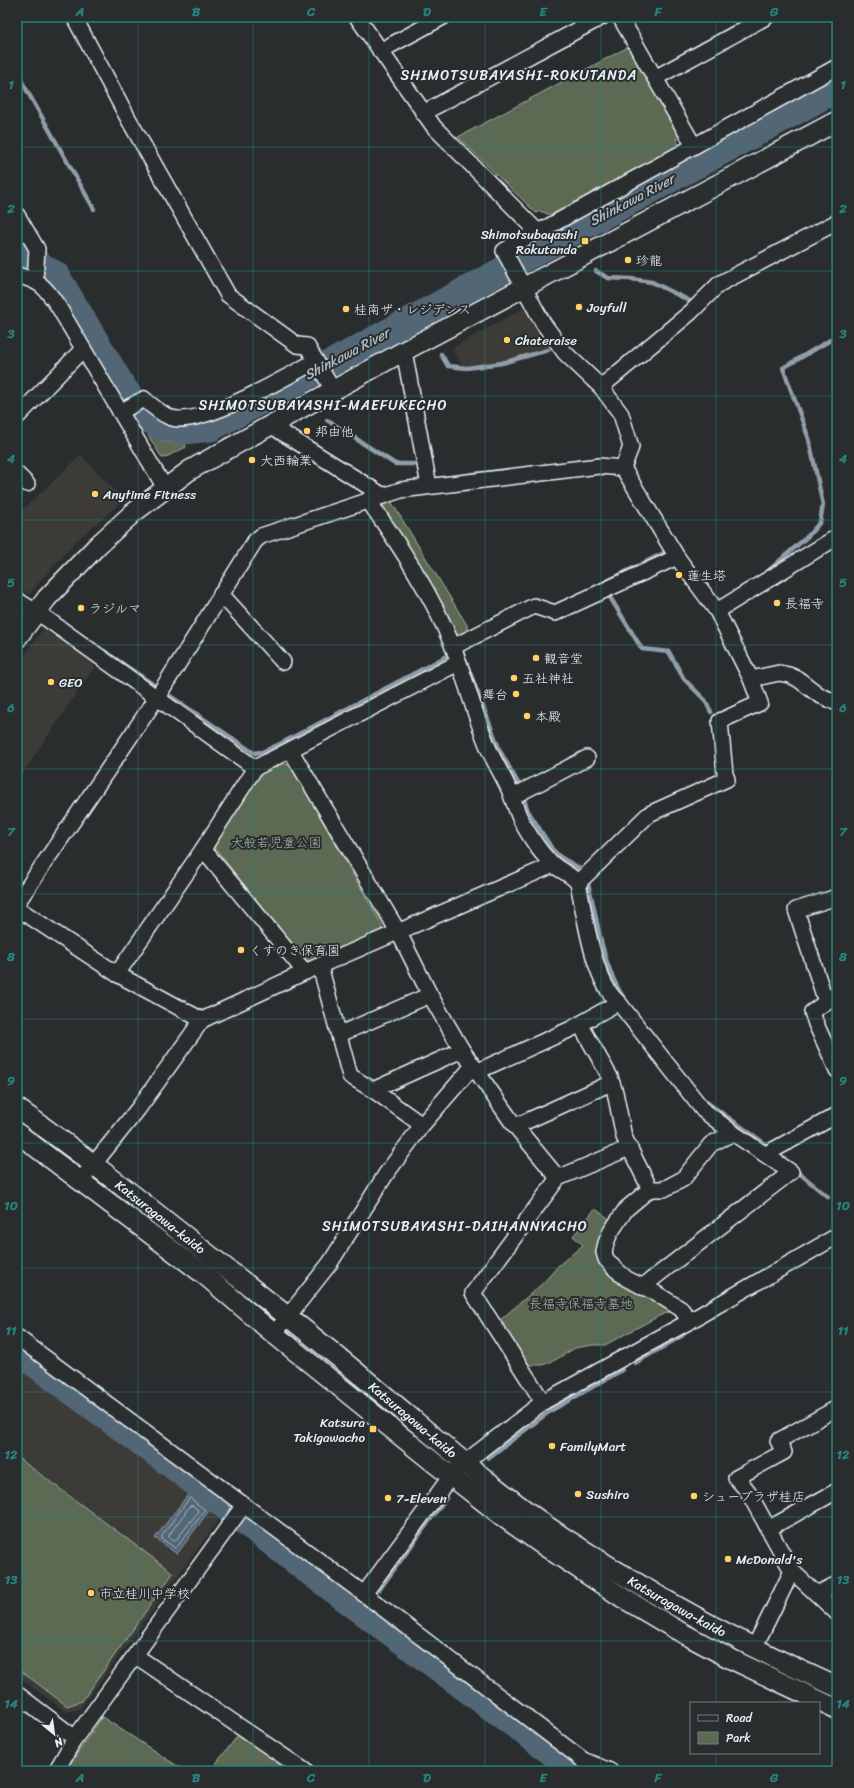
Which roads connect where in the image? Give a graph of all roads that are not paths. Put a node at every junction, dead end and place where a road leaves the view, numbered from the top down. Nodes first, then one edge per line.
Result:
1 (74, 17) edge
2 (357, 17) edge
3 (443, 17) edge
4 (602, 17) edge
5 (620, 17) edge
6 (766, 17) edge
7 (380, 51) junction
8 (837, 67) edge
9 (654, 78) junction
10 (423, 113) junction
11 (837, 121) edge
12 (694, 146) junction
13 (19, 222) edge
14 (837, 222) edge
15 (537, 231) junction
16 (17, 275) edge
17 (36, 280) junction
18 (520, 281) junction
19 (84, 349) junction
20 (404, 351) junction
21 (316, 361) junction
22 (328, 382) junction
23 (601, 387) junction
24 (120, 412) junction
25 (17, 417) edge
26 (270, 425) junction
27 (622, 468) junction
28 (429, 486) junction
29 (165, 488) junction
30 (375, 497) junction
31 (837, 537) edge
32 (677, 556) junction
33 (222, 594) junction
34 (17, 600) edge
35 (36, 611) junction
36 (717, 611) junction
37 (17, 638) edge
38 (456, 655) junction
39 (283, 662) dead end
40 (751, 678) junction
41 (160, 692) junction
42 (837, 703) edge
43 (292, 751) junction
44 (587, 758) dead end
45 (255, 768) junction
46 (512, 797) junction
47 (203, 849) junction
48 (553, 865) junction
49 (578, 883) junction
50 (837, 897) edge
51 (17, 903) edge
52 (17, 908) edge
53 (399, 933) junction
54 (320, 966) junction
55 (305, 972) junction
56 (117, 974) junction
57 (430, 995) junction
58 (832, 998) edge
59 (620, 1000) junction
60 (202, 1020) junction
61 (580, 1024) junction
62 (340, 1034) junction
63 (462, 1050) junction
64 (476, 1068) junction
65 (837, 1070) edge
66 (611, 1083) junction
67 (373, 1090) junction
68 (17, 1108) edge
69 (837, 1115) edge
70 (422, 1125) junction
71 (516, 1126) junction
72 (17, 1133) edge
73 (733, 1133) junction
74 (629, 1148) junction
75 (766, 1154) junction
76 (94, 1164) junction
77 (558, 1178) junction
78 (81, 1180) junction
79 (650, 1189) junction
80 (837, 1236) edge
81 (642, 1287) junction
82 (288, 1317) junction
83 (690, 1321) junction
84 (274, 1334) junction
85 (17, 1337) edge
86 (543, 1402) junction
87 (837, 1408) edge
88 (464, 1463) junction
89 (451, 1476) junction
90 (837, 1491) edge
91 (239, 1512) junction
92 (768, 1529) junction
93 (792, 1571) junction
94 (837, 1584) edge
95 (364, 1594) junction
96 (817, 1594) junction
97 (837, 1613) edge
98 (754, 1648) junction
99 (136, 1656) junction
100 (837, 1687) edge
101 (17, 1694) edge
102 (837, 1709) edge
103 (75, 1738) junction
104 (580, 1765) edge
105 (56, 1771) edge
106 (305, 1771) edge
107 (610, 1771) edge

1 - 21 street
2 - 7 street
3 - 7 street
4 - 10 street
5 - 9 street
6 - 9 street
7 - 10 street
8 - 12 street
9 - 12 street
10 - 15 street
11 - 18 street
12 - 15 street
13 - 17 street
14 - 23 street
15 - 18 street
16 - 17 street
17 - 19 street
18 - 20 street
18 - 23 street
19 - 24 street
19 - 25 street
20 - 22 street
20 - 28 street
21 - 22 street
21 - 24 street
22 - 26 street
23 - 27 street
24 - 29 street
26 - 29 street
26 - 30 street
27 - 28 street
27 - 32 street
28 - 30 street
29 - 35 street
30 - 33 street
30 - 38 street
31 - 36 street
32 - 36 street
32 - 38 street
33 - 39 street
33 - 41 street
34 - 35 street
35 - 37 street
35 - 41 street
36 - 40 street
38 - 43 street
38 - 46 street
40 - 42 street
40 - 49 street
41 - 45 street
41 - 51 street
43 - 45 street
43 - 53 street
44 - 46 street
45 - 47 street
46 - 48 street
47 - 55 street
47 - 56 street
48 - 49 street
48 - 53 street
49 - 59 street
50 - 58 street
52 - 56 street
53 - 54 street
53 - 57 street
54 - 55 street
54 - 62 street
55 - 60 street
56 - 60 street
57 - 62 street
57 - 63 street
58 - 65 street
59 - 61 street
59 - 73 street
60 - 76 street
61 - 64 street
61 - 66 street
62 - 67 street
63 - 64 street
63 - 67 street
64 - 70 street
64 - 71 street
66 - 71 street
66 - 74 street
67 - 70 street
68 - 76 street, Katsuragawa-kaido
69 - 75 street
70 - 82 street
71 - 77 street
72 - 78 street, Katsuragawa-kaido
73 - 75 street
73 - 79 street
74 - 77 street
74 - 79 street
75 - 81 street
76 - 78 street
76 - 82 street, Katsuragawa-kaido
77 - 86 street
78 - 84 street, Katsuragawa-kaido
79 - 81 street
80 - 83 street
81 - 83 street
82 - 84 street
82 - 88 street, Katsuragawa-kaido
83 - 86 street
84 - 89 street, Katsuragawa-kaido
85 - 91 street
86 - 88 street
87 - 92 street
88 - 89 street
88 - 98 street, Katsuragawa-kaido
89 - 95 street
89 - 102 street, Katsuragawa-kaido
90 - 92 street
91 - 95 street
91 - 99 street
92 - 93 street
93 - 96 street
93 - 98 street
94 - 96 street
95 - 104 street
96 - 97 street
98 - 100 street, Katsuragawa-kaido
99 - 103 street
99 - 106 street
101 - 103 street
103 - 105 street
104 - 107 street

